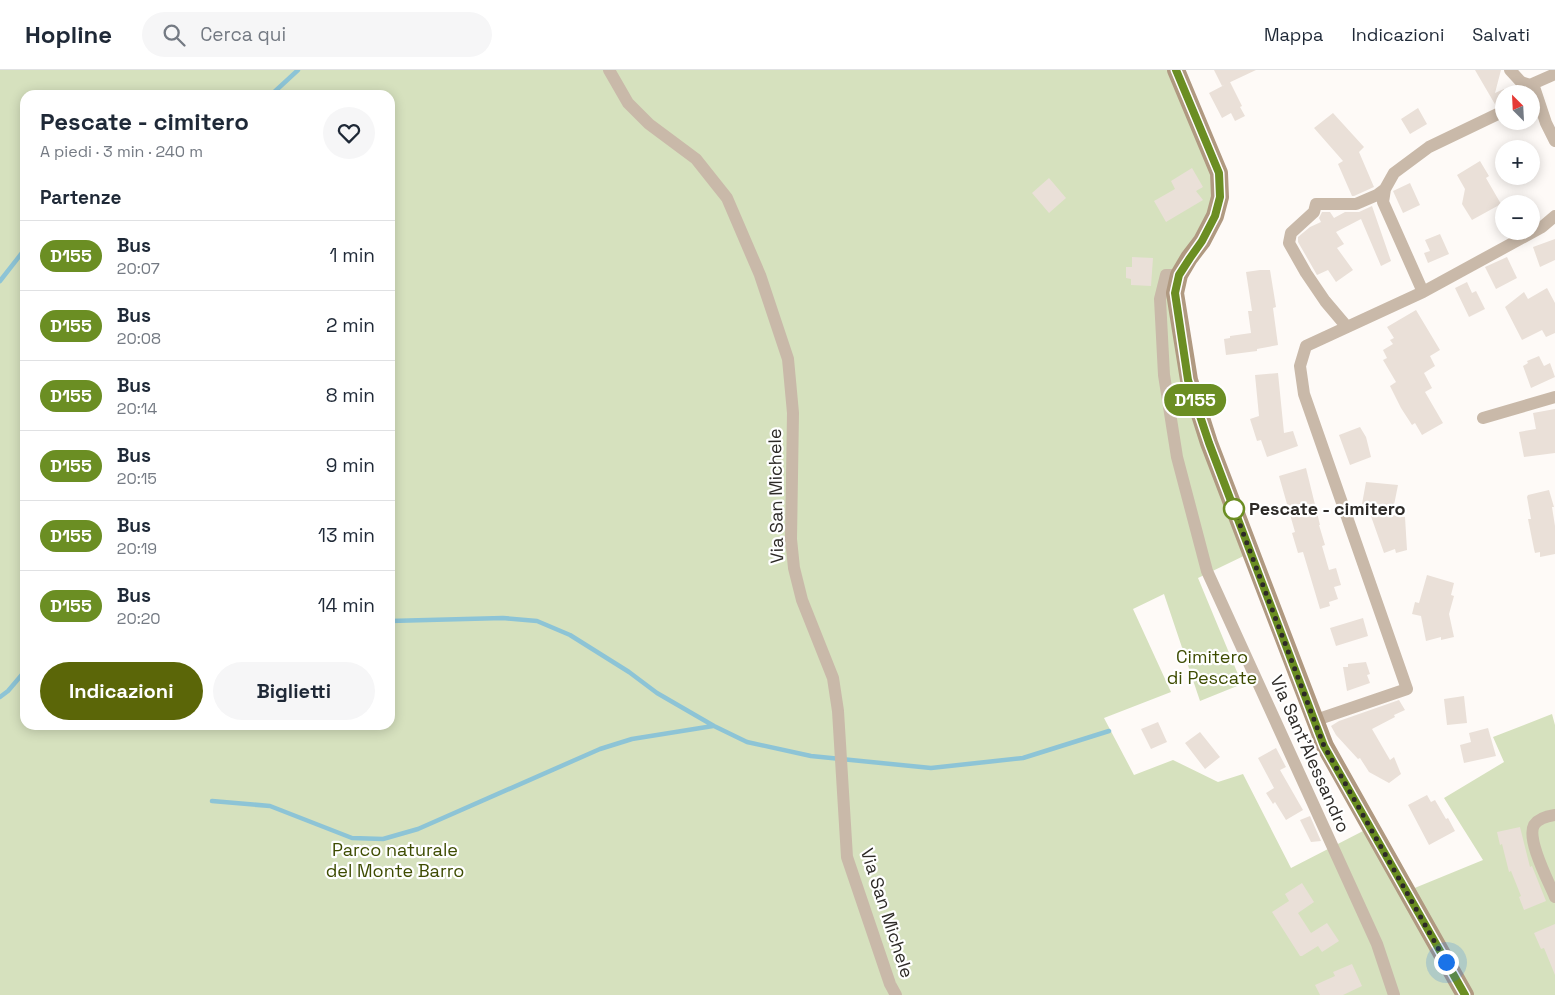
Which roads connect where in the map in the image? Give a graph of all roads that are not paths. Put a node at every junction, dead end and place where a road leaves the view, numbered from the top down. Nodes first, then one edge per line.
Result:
1 (609, 70) edge
2 (1176, 70) edge
3 (1510, 70) edge
4 (1554, 70) edge
5 (1555, 74) edge
6 (1526, 85) edge
7 (1535, 85) edge
8 (1536, 85) edge
9 (1540, 104) edge
10 (1495, 115) edge
11 (1555, 142) edge
12 (1385, 189) junction
13 (1555, 216) edge
14 (1179, 275) junction
15 (1423, 292) junction
16 (1347, 327) junction
17 (1555, 397) edge
18 (1483, 418) dead end
19 (1316, 720) junction
20 (1555, 815) edge
21 (1555, 897) edge
22 (896, 995) edge
23 (1394, 995) edge
24 (1465, 995) edge

1 - 22 street, Via San Michele
2 - 14 main road
3 - 6 street
4 - 7 street
5 - 8 street
9 - 11 street
10 - 12 street
12 - 15 street
12 - 16 street
13 - 15 street
14 - 19 main road
14 - 23 street, Via Sant'Alessandro
15 - 16 street
16 - 19 street
17 - 18 street
19 - 24 main road
20 - 21 street

